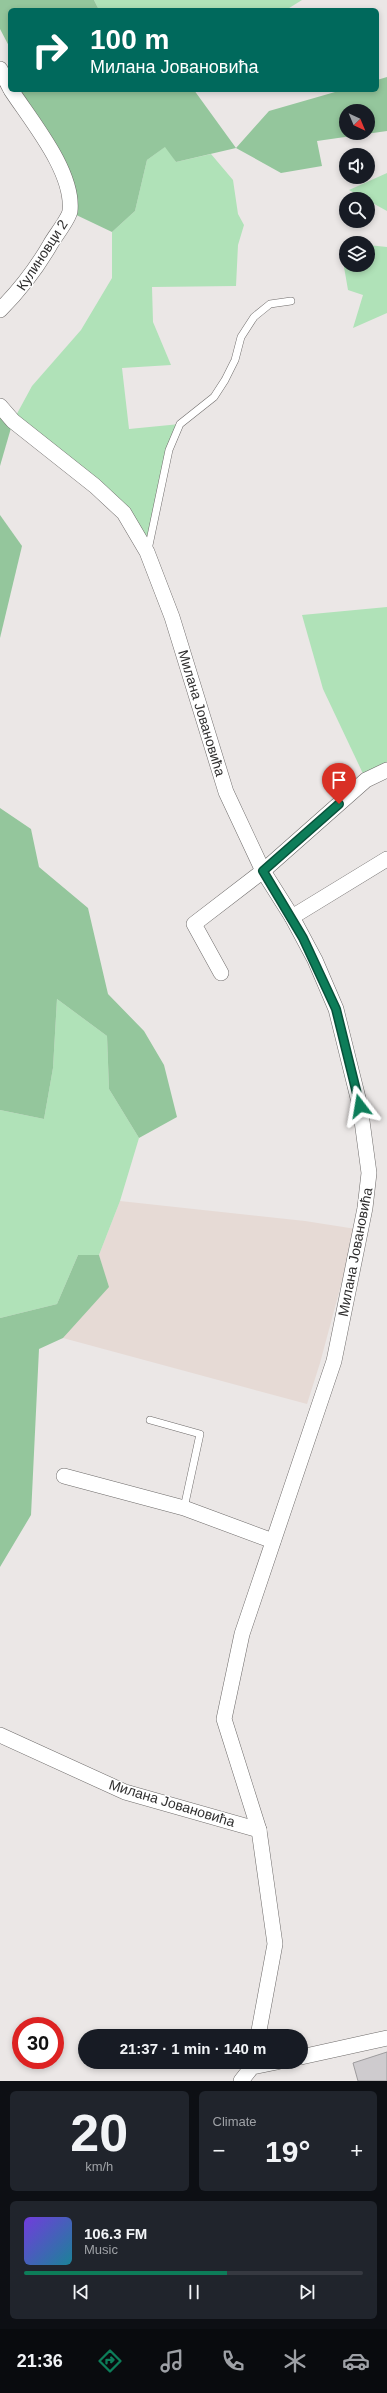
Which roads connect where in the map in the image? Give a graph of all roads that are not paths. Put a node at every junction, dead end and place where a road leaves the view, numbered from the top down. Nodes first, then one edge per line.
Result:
1 (0, 69) edge
2 (8, 84) edge
3 (13, 92) edge
4 (291, 301) dead end
5 (0, 310) edge
6 (0, 406) edge
7 (147, 552) junction
8 (387, 770) edge
9 (387, 859) edge
10 (263, 871) junction
11 (292, 917) junction
12 (221, 973) dead end
13 (150, 1420) dead end
14 (64, 1476) dead end
15 (184, 1508) junction
16 (273, 1541) junction
17 (0, 1735) edge
18 (258, 1830) junction
19 (259, 2029) edge
20 (387, 2038) edge
21 (308, 2055) edge
22 (249, 2069) edge
23 (240, 2081) edge

1 - 2 street, Кулиновци 2
3 - 5 street, Кулиновци 2
4 - 7 lane
6 - 7 street, Милана Јовановића
7 - 10 street, Милана Јовановића
8 - 10 street
9 - 11 street
10 - 11 street, Милана Јовановића
10 - 12 street
11 - 16 street, Милана Јовановића
13 - 15 lane
14 - 15 street
15 - 16 street
16 - 18 street, Милана Јовановића
17 - 18 street, Милана Јовановића
18 - 19 street, Милана Јовановића
20 - 21 street
22 - 23 street

